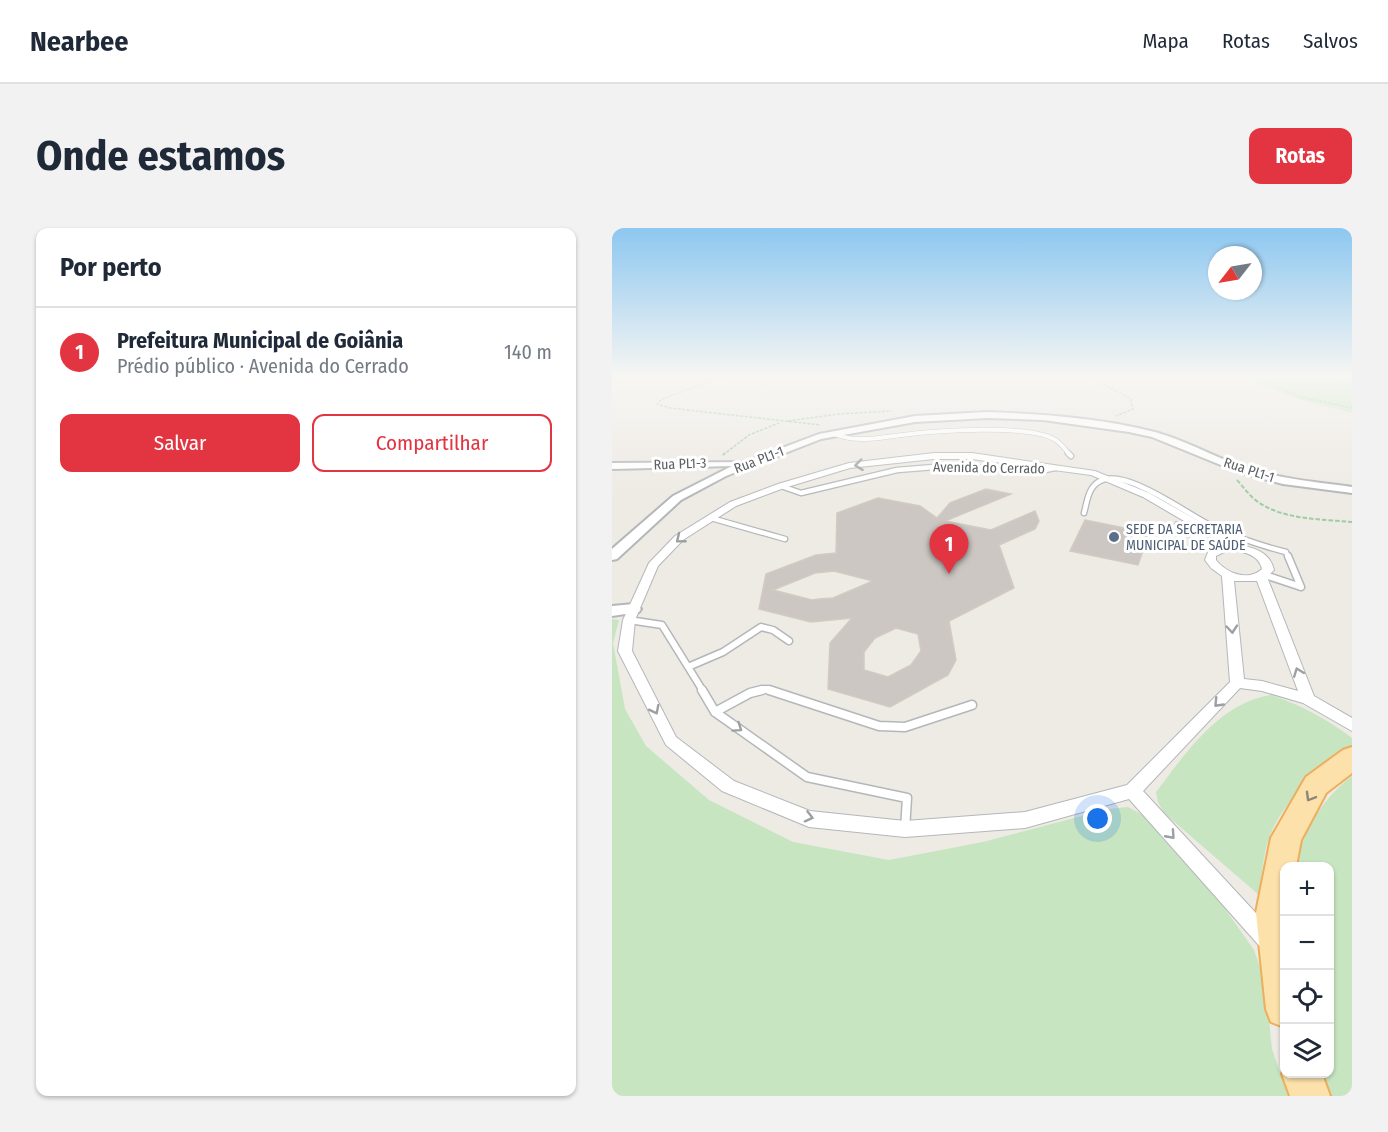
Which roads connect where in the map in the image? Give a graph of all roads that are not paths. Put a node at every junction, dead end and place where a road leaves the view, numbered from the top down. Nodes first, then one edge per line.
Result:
1 (960, 417) edge
2 (1029, 417) edge
3 (834, 434) junction
4 (1071, 456) dead end
5 (748, 464) junction
6 (612, 466) edge
7 (1108, 480) junction
8 (1352, 490) edge
9 (1084, 513) dead end
10 (711, 518) junction
11 (1195, 525) junction
12 (785, 539) dead end
13 (1238, 548) junction
14 (1214, 551) junction
15 (612, 556) edge
16 (1228, 575) junction
17 (1263, 576) junction
18 (612, 611) edge
19 (631, 615) junction
20 (789, 641) dead end
21 (688, 667) junction
22 (1237, 683) junction
23 (1308, 699) junction
24 (972, 705) dead end
25 (716, 712) junction
26 (1352, 725) edge
27 (1352, 758) edge
28 (1132, 791) junction
29 (905, 829) junction
30 (1277, 951) junction
31 (1280, 976) edge
32 (1303, 1078) edge
33 (1310, 1096) edge

1 - 3 street, Rua PL1-1
2 - 8 street, Rua PL1-1
3 - 4 lane
3 - 5 street, Rua PL1-1
5 - 6 street, Rua PL1-3
5 - 15 street, Rua PL1-1
7 - 9 lane
7 -> 10 street, Avenida do Cerrado
7 - 11 street, Avenida do Cerrado
10 - 12 lane
10 -> 19 street, Avenida do Cerrado
11 - 13 street, Avenida do Cerrado
11 - 14 street, Avenida do Cerrado
11 - 17 lane
13 - 14 street
13 - 17 street, Avenida do Cerrado
14 - 16 street
16 - 17 street
16 -> 22 street
23 -> 17 street
18 - 19 street
19 - 21 lane
19 -> 29 street, Avenida do Cerrado
20 - 21 lane
21 - 25 lane
22 - 23 street
22 -> 28 street
23 - 26 street
24 - 25 lane
25 -> 29 lane
27 -> 30 main road
28 - 29 street, Avenida do Cerrado
28 -> 30 street
30 - 31 main road
32 - 33 main road

